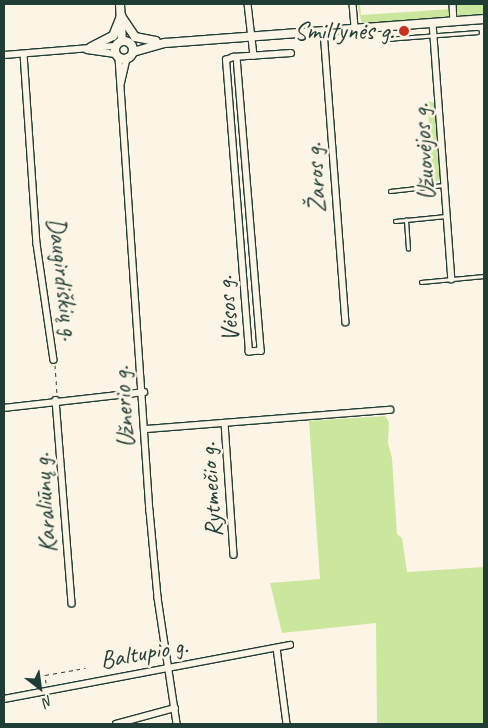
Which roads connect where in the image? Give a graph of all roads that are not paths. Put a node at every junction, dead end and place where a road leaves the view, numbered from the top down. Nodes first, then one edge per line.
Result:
1 (120, 4) edge
2 (248, 4) edge
3 (353, 4) edge
4 (453, 4) edge
5 (121, 16) junction
6 (484, 19) edge
7 (454, 21) junction
8 (433, 23) junction
9 (355, 28) junction
10 (324, 31) junction
11 (477, 32) dead end
12 (434, 35) junction
13 (252, 36) junction
14 (387, 39) dead end
15 (156, 41) junction
16 (165, 43) junction
17 (91, 47) junction
18 (132, 48) junction
19 (82, 49) junction
20 (120, 51) junction
21 (291, 53) dead end
22 (24, 54) junction
23 (4, 55) edge
24 (254, 56) junction
25 (237, 57) junction
26 (445, 185) junction
27 (390, 191) dead end
28 (250, 201) junction
29 (238, 202) junction
30 (448, 216) junction
31 (406, 220) junction
32 (395, 221) dead end
33 (408, 249) dead end
34 (484, 276) edge
35 (452, 279) junction
36 (421, 282) dead end
37 (346, 322) dead end
38 (54, 360) road end
39 (144, 392) junction
40 (57, 400) junction
41 (4, 408) edge
42 (390, 410) dead end
43 (225, 424) junction
44 (146, 429) junction
45 (234, 555) dead end
46 (72, 603) dead end
47 (290, 645) dead end
48 (277, 648) junction
49 (168, 667) junction
50 (4, 699) edge
51 (175, 708) junction
52 (116, 724) edge
53 (177, 724) edge
54 (287, 724) edge

1 - 5 main road, Užnerio g.
2 - 13 street
3 - 9 street
4 - 7 street
5 - 15 main road
5 - 17 main road
5 - 20 main road, Užnerio g.
6 - 7 main road
7 - 8 main road
8 - 9 main road
8 - 12 street, Užuovėjos g.
9 - 10 main road
10 - 13 main road
10 - 37 street, Žaros g.
11 - 12 lane
12 - 14 lane
12 - 26 street, Užuovėjos g.
13 - 16 main road
13 - 24 street
15 - 16 main road
15 - 18 main road
16 - 18 main road
17 - 19 street
17 - 20 street
18 - 20 main road
18 - 20 main road
19 - 20 street
19 - 22 street
20 - 39 street, Užnerio g.
21 - 24 street
22 - 23 street
22 - 38 street, Daugirdiškių g.
24 - 25 street
25 - 28 street, Vėsos g.
25 - 29 street, Vėsos g.
26 - 27 lane
26 - 30 street, Užuovėjos g.
28 - 29 lane
28 - 29 street, Vėsos g.
30 - 31 lane
30 - 35 street, Užuovėjos g.
31 - 32 lane
31 - 33 lane
34 - 35 lane
35 - 36 lane
39 - 40 street
39 - 44 street, Užnerio g.
40 - 41 street
40 - 46 street, Karaliūnų g.
42 - 43 street
43 - 44 street
43 - 45 street, Rytmečio g.
44 - 49 street, Užnerio g.
47 - 48 street, Baltupio g.
48 - 49 street, Baltupio g.
48 - 54 street
49 - 50 street, Baltupio g.
49 - 51 street, Užnerio g.
51 - 52 street
51 - 53 street, Užnerio g.

